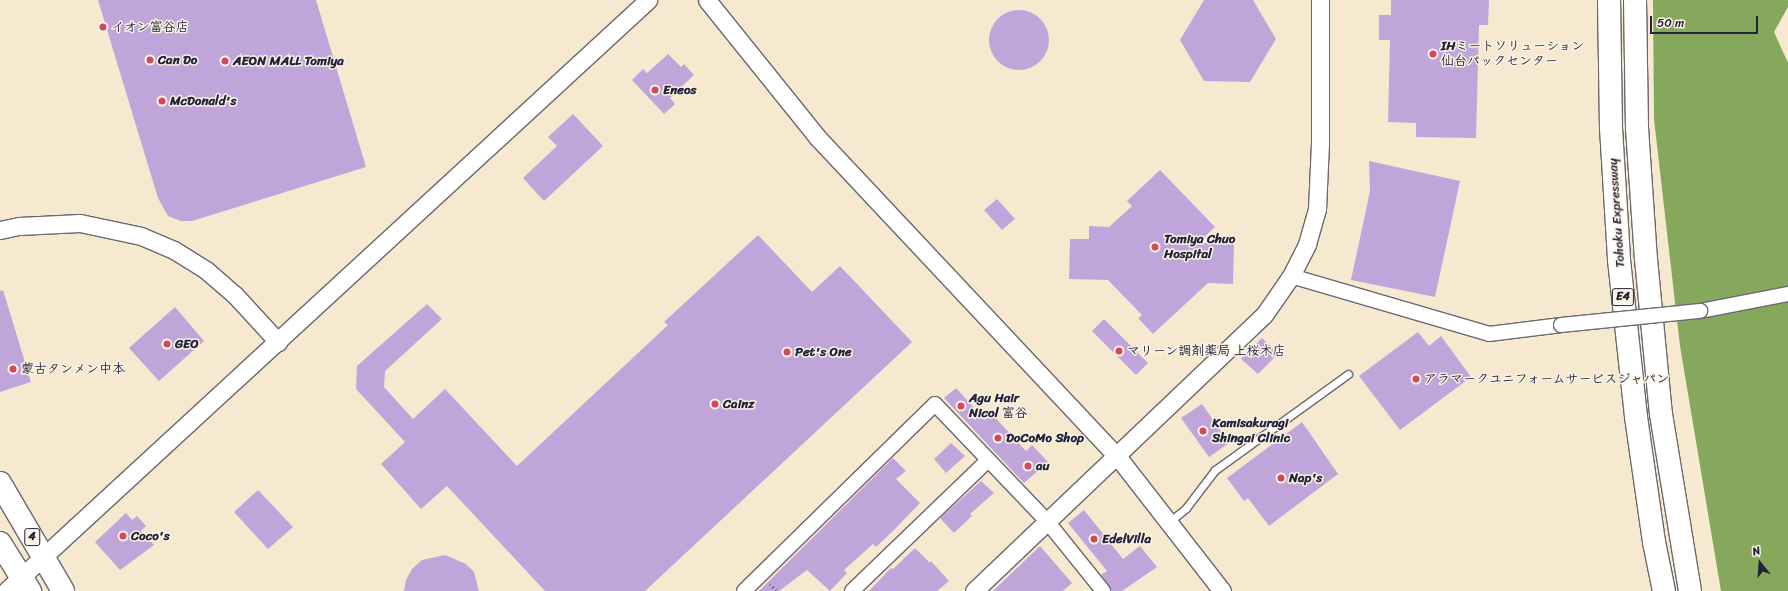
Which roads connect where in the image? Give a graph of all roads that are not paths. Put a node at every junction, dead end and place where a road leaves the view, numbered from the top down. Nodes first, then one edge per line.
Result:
1 (648, 0) edge
2 (707, 0) edge
3 (1320, 0) edge
4 (1609, 0) edge
5 (1634, 0) edge
6 (0, 230) edge
7 (1291, 276) junction
8 (1788, 294) edge
9 (278, 342) junction
10 (1348, 374) dead end
11 (1117, 456) junction
12 (988, 460) junction
13 (0, 483) edge
14 (1046, 520) junction
15 (1169, 522) junction
16 (0, 543) edge
17 (42, 556) junction
18 (19, 586) edge
19 (63, 591) edge
20 (744, 591) edge
21 (852, 591) edge
22 (974, 591) edge
23 (1102, 591) edge
24 (1222, 591) edge
25 (1664, 591) edge
26 (1690, 591) edge

1 - 9 street
2 - 11 street
3 - 7 street
4 - 25 highway, Tohoku Expressway / E4
5 - 26 highway, Tohoku Expressway / E4
6 - 9 street
7 - 8 street, bridge
7 - 11 street
9 - 17 street
10 - 15 lane
11 - 14 street
11 - 15 street
12 - 14 street
12 - 20 street
12 - 21 street
13 - 17 highway, 4
14 - 22 street
14 - 23 street
15 - 24 street
16 - 18 highway, 4
17 - 18 street
17 - 19 highway, 4

